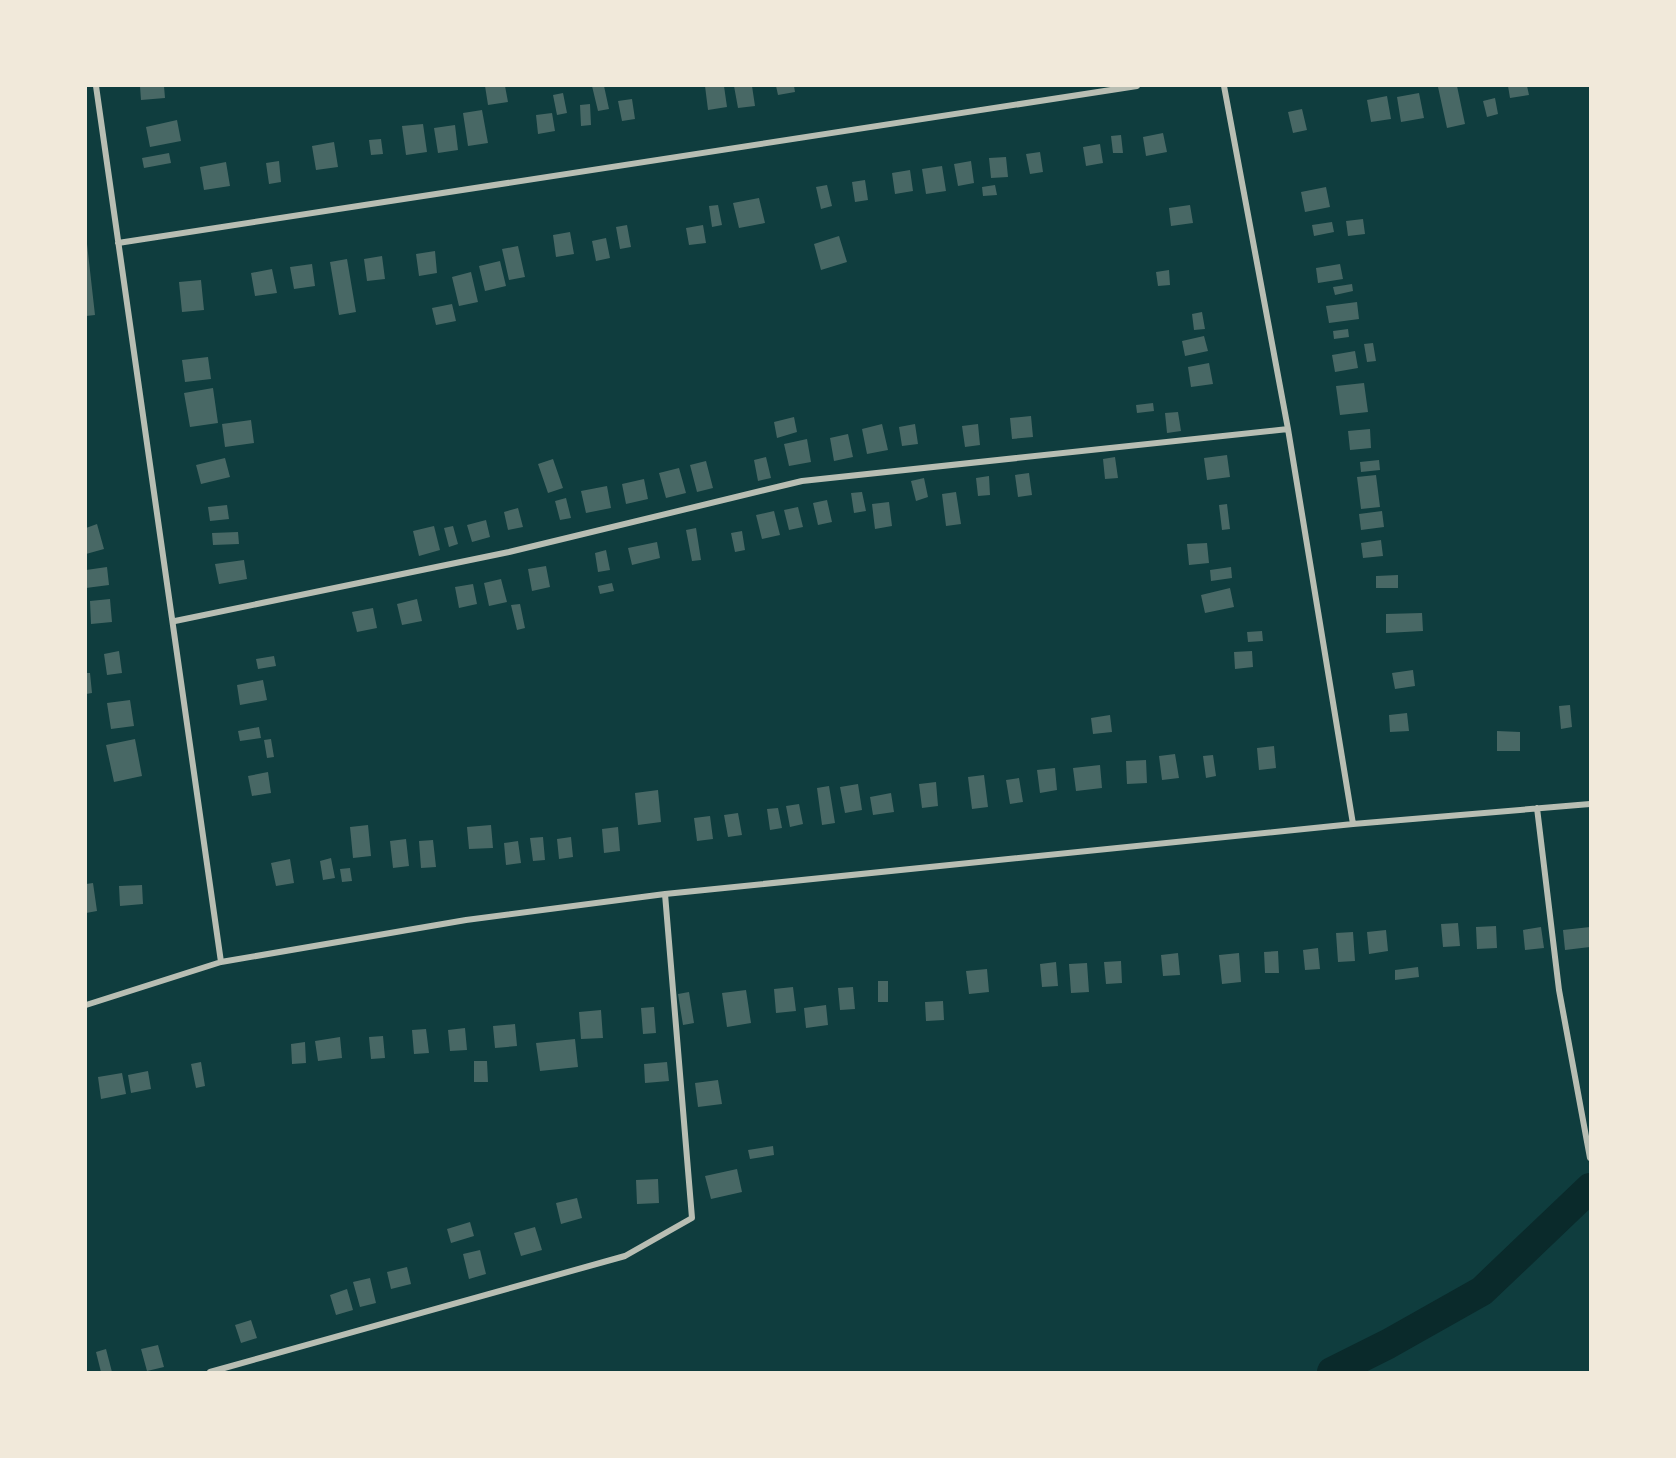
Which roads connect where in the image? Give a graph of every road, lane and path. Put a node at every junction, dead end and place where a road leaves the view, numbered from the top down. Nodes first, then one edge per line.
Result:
1 (96, 86) edge
2 (1137, 86) edge
3 (1224, 86) edge
4 (118, 243) junction
5 (1288, 429) junction
6 (174, 621) junction
7 (1590, 804) edge
8 (1537, 808) junction
9 (1353, 824) junction
10 (665, 894) junction
11 (221, 962) junction
12 (86, 1005) edge
13 (1590, 1158) edge
14 (210, 1372) edge

1 - 4 street
2 - 4 street
3 - 5 street
4 - 6 street
5 - 6 street
5 - 9 street
6 - 11 street
7 - 8 street
8 - 9 street
8 - 13 street
9 - 10 street
10 - 11 street
10 - 14 street
11 - 12 street

